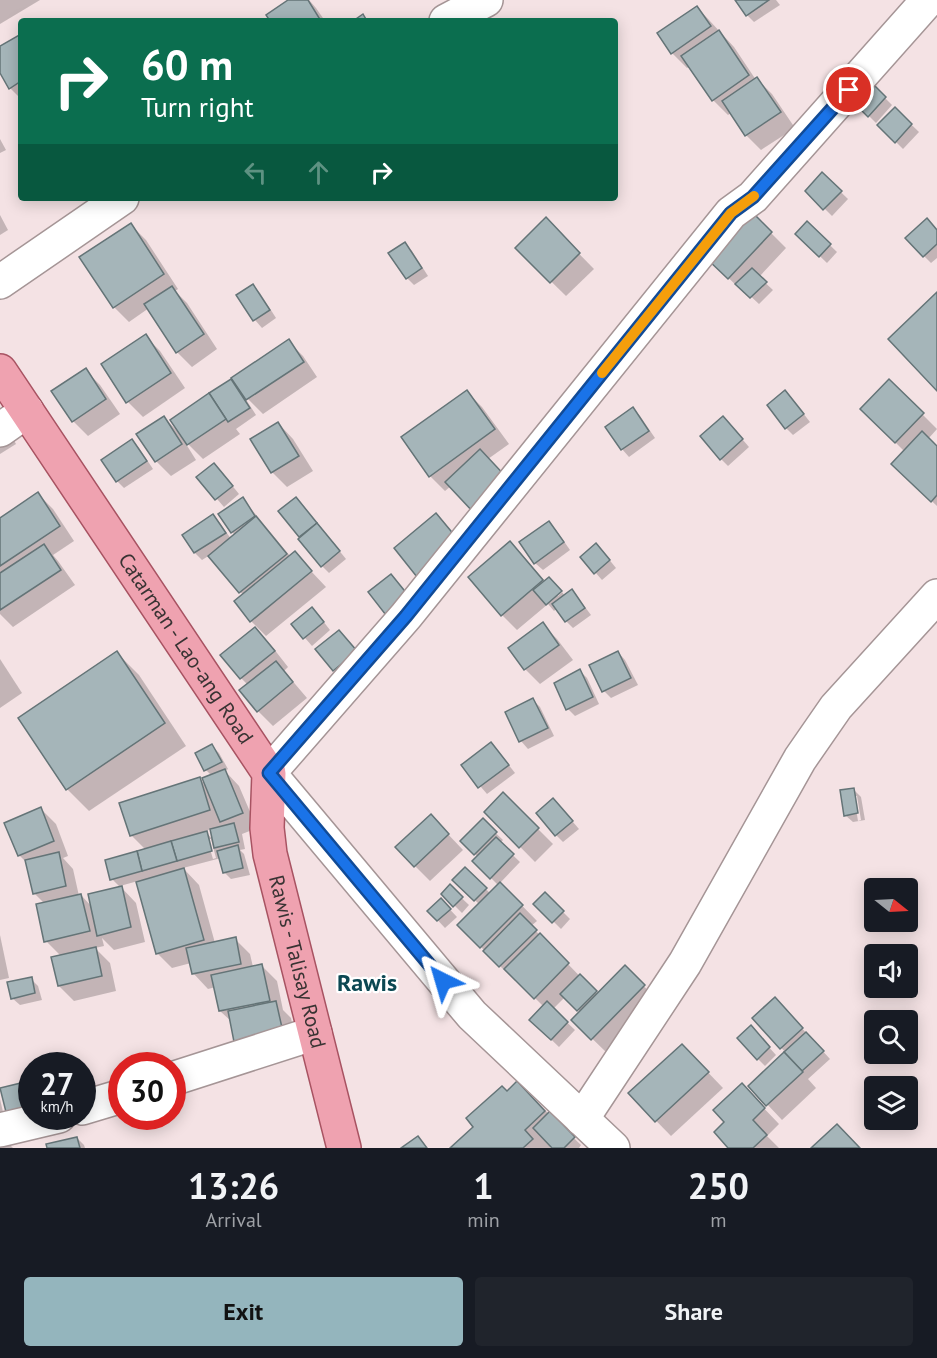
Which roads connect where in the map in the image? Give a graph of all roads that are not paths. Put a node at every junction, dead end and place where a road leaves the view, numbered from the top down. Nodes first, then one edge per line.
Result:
1 (486, 0) edge
2 (928, 0) edge
3 (452, 18) edge
4 (118, 201) edge
5 (0, 282) edge
6 (0, 371) edge
7 (27, 411) junction
8 (0, 430) edge
9 (937, 596) edge
10 (269, 773) junction
11 (315, 1033) junction
12 (186, 1074) edge
13 (582, 1119) junction
14 (18, 1126) edge
15 (0, 1130) edge
16 (344, 1148) edge
17 (613, 1148) edge

1 - 3 street
2 - 10 street
4 - 5 street
6 - 7 main road, Catarman - Lao-ang Road
7 - 8 street
7 - 10 main road, Catarman - Lao-ang Road
9 - 13 street
10 - 11 main road, Rawis - Talisay Road
10 - 13 street, Catarman - Lao-ang Road
11 - 12 street
11 - 16 main road, Rawis - Talisay Road
13 - 17 street, Catarman - Lao-ang Road
14 - 15 street

